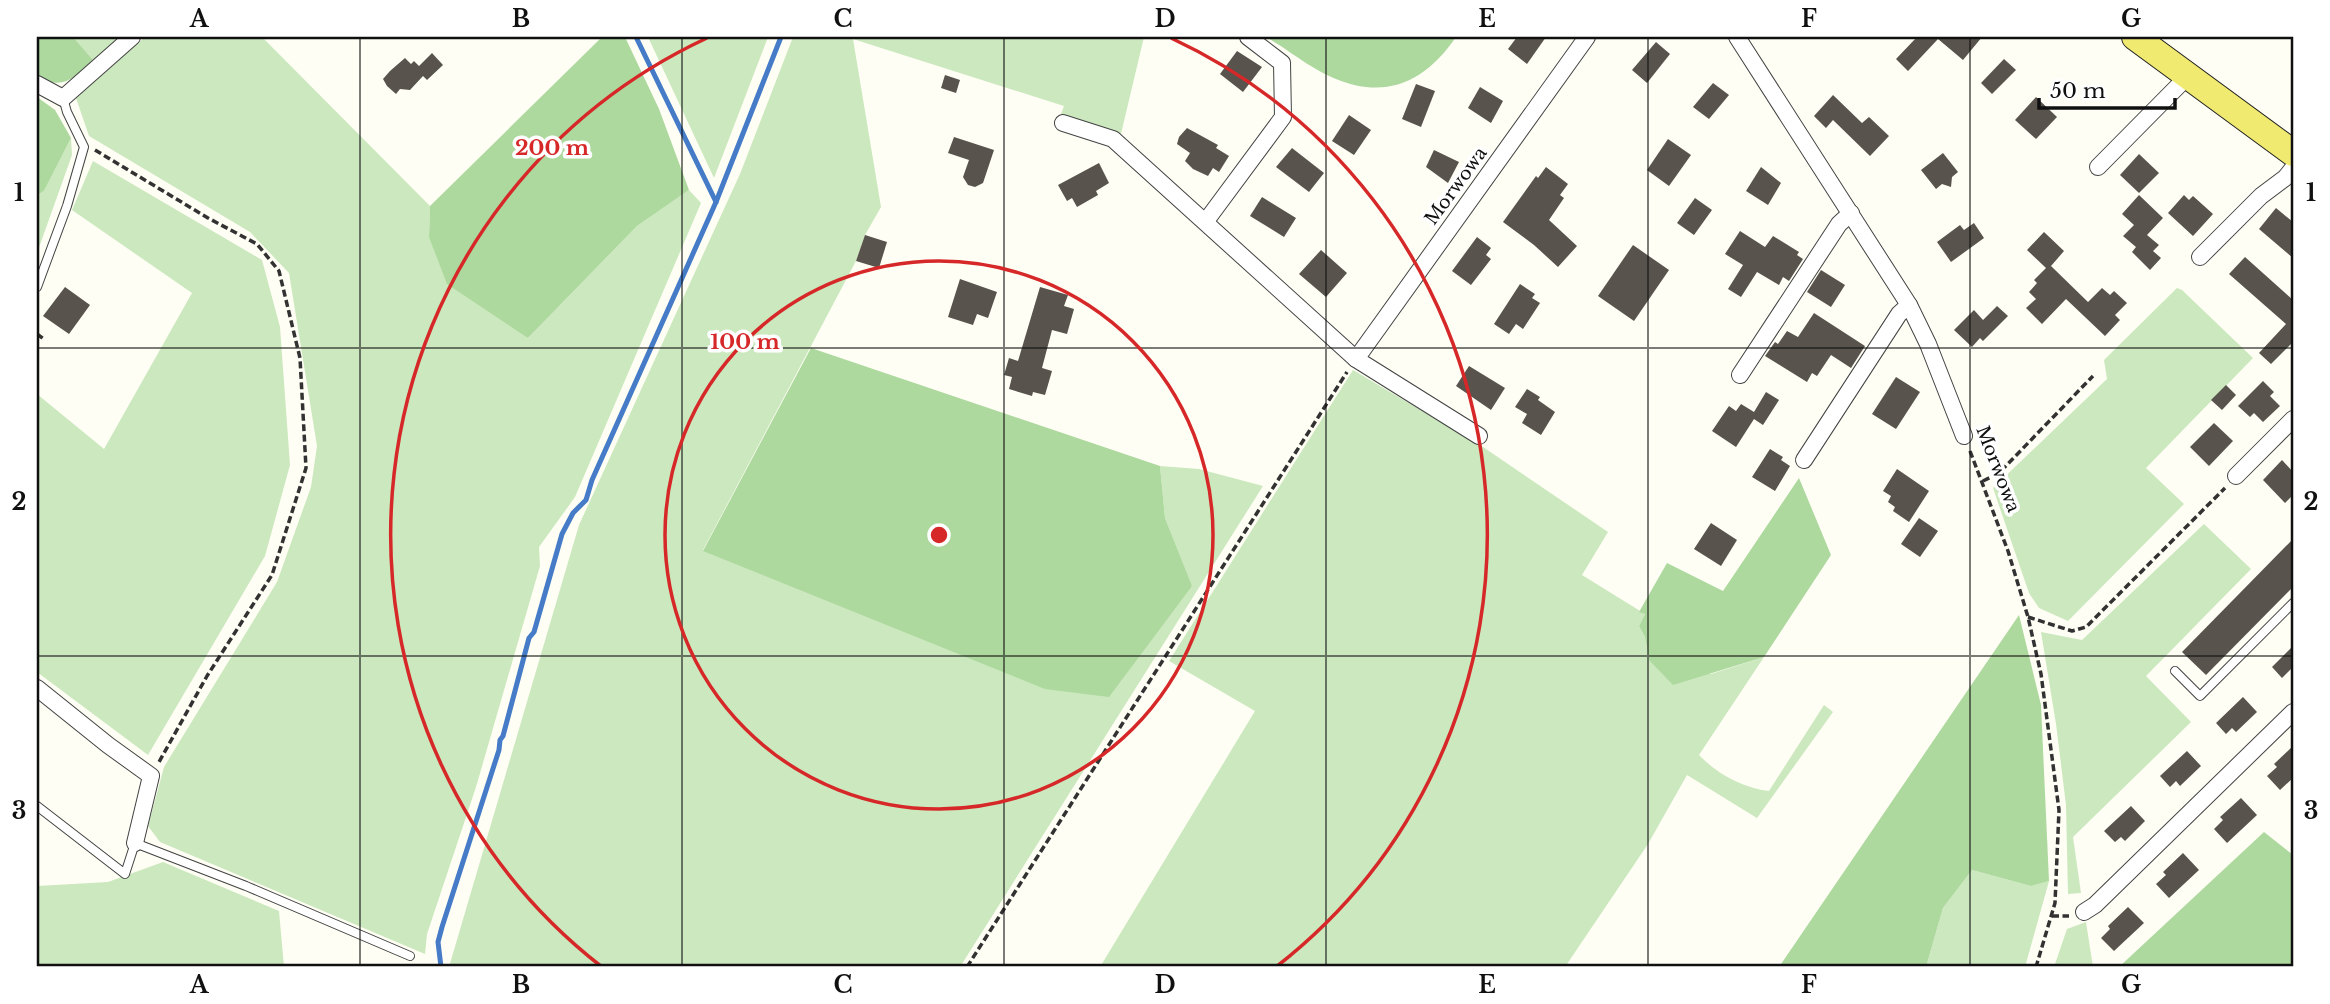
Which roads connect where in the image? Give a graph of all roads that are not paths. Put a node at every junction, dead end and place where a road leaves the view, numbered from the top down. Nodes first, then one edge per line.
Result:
1 (132, 37) edge
2 (1248, 37) edge
3 (1587, 37) edge
4 (1737, 37) edge
5 (2135, 37) edge
6 (2189, 75) junction
7 (37, 84) edge
8 (63, 98) junction
9 (1063, 122) dead end
10 (2293, 153) edge
11 (2098, 167) dead end
12 (2293, 168) edge
13 (1852, 213) junction
14 (1206, 221) junction
15 (2200, 257) dead end
16 (37, 287) edge
17 (1909, 305) junction
18 (1356, 359) junction
19 (1740, 375) dead end
20 (2293, 419) edge
21 (1479, 436) dead end
22 (1964, 436) road end
23 (1804, 460) dead end
24 (2233, 480) road end
25 (2293, 603) edge
26 (2175, 671) dead end
27 (37, 688) edge
28 (2293, 712) edge
29 (37, 806) edge
30 (135, 843) junction
31 (2084, 912) dead end
32 (410, 956) dead end

1 - 8 street
2 - 14 street
3 - 18 street, Morwowa
4 - 13 street, Morwowa
5 - 6 main road
6 - 10 main road
6 - 11 street
7 - 8 street
8 - 16 lane
9 - 14 street
12 - 15 street
13 - 17 street, Morwowa
13 - 19 street
14 - 18 street
17 - 22 street, Morwowa
17 - 23 street
18 - 21 street
20 - 24 street
25 - 26 lane
27 - 30 street
28 - 31 street
29 - 30 lane
30 - 32 lane

